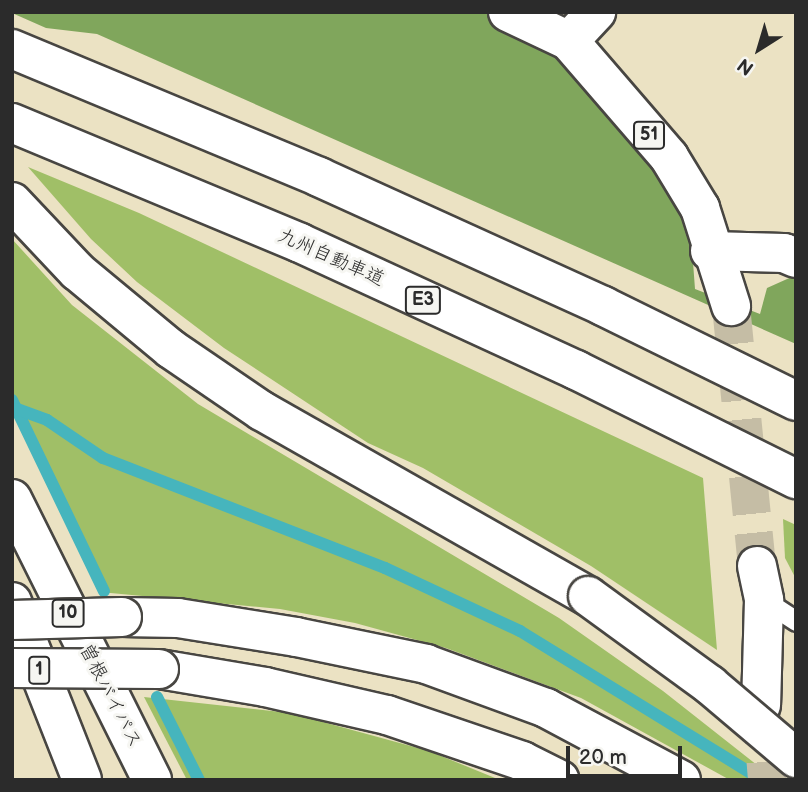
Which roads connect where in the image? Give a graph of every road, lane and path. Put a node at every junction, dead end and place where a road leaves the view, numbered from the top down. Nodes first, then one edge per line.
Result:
1 (508, 12) edge
2 (596, 12) edge
3 (569, 41) junction
4 (12, 48) edge
5 (28, 130) edge
6 (12, 202) edge
7 (710, 251) junction
8 (796, 258) edge
9 (603, 306) junction
10 (731, 306) tunnel mouth
11 (796, 387) edge
12 (796, 401) edge
13 (796, 479) edge
14 (12, 499) edge
15 (760, 583) joint
16 (12, 602) edge
17 (12, 620) edge
18 (796, 621) edge
19 (12, 668) edge
20 (761, 705) tunnel mouth
21 (796, 758) edge
22 (82, 780) edge
23 (152, 780) edge
24 (560, 780) edge
25 (681, 780) edge

1 - 3 main road, 51
2 - 3 main road
3 - 7 main road, 51
4 - 9 main road
5 - 13 main road, 九州自動車道 / E3
6 - 21 main road, bridge
7 - 8 main road
7 - 10 main road, 51
9 - 11 main road
9 - 12 main road
14 - 23 main road, 曽根バイパス / 10
15 - 18 lane
15 - 20 main road
16 - 22 main road, 1
17 - 25 main road, bridge
19 - 24 main road, bridge

